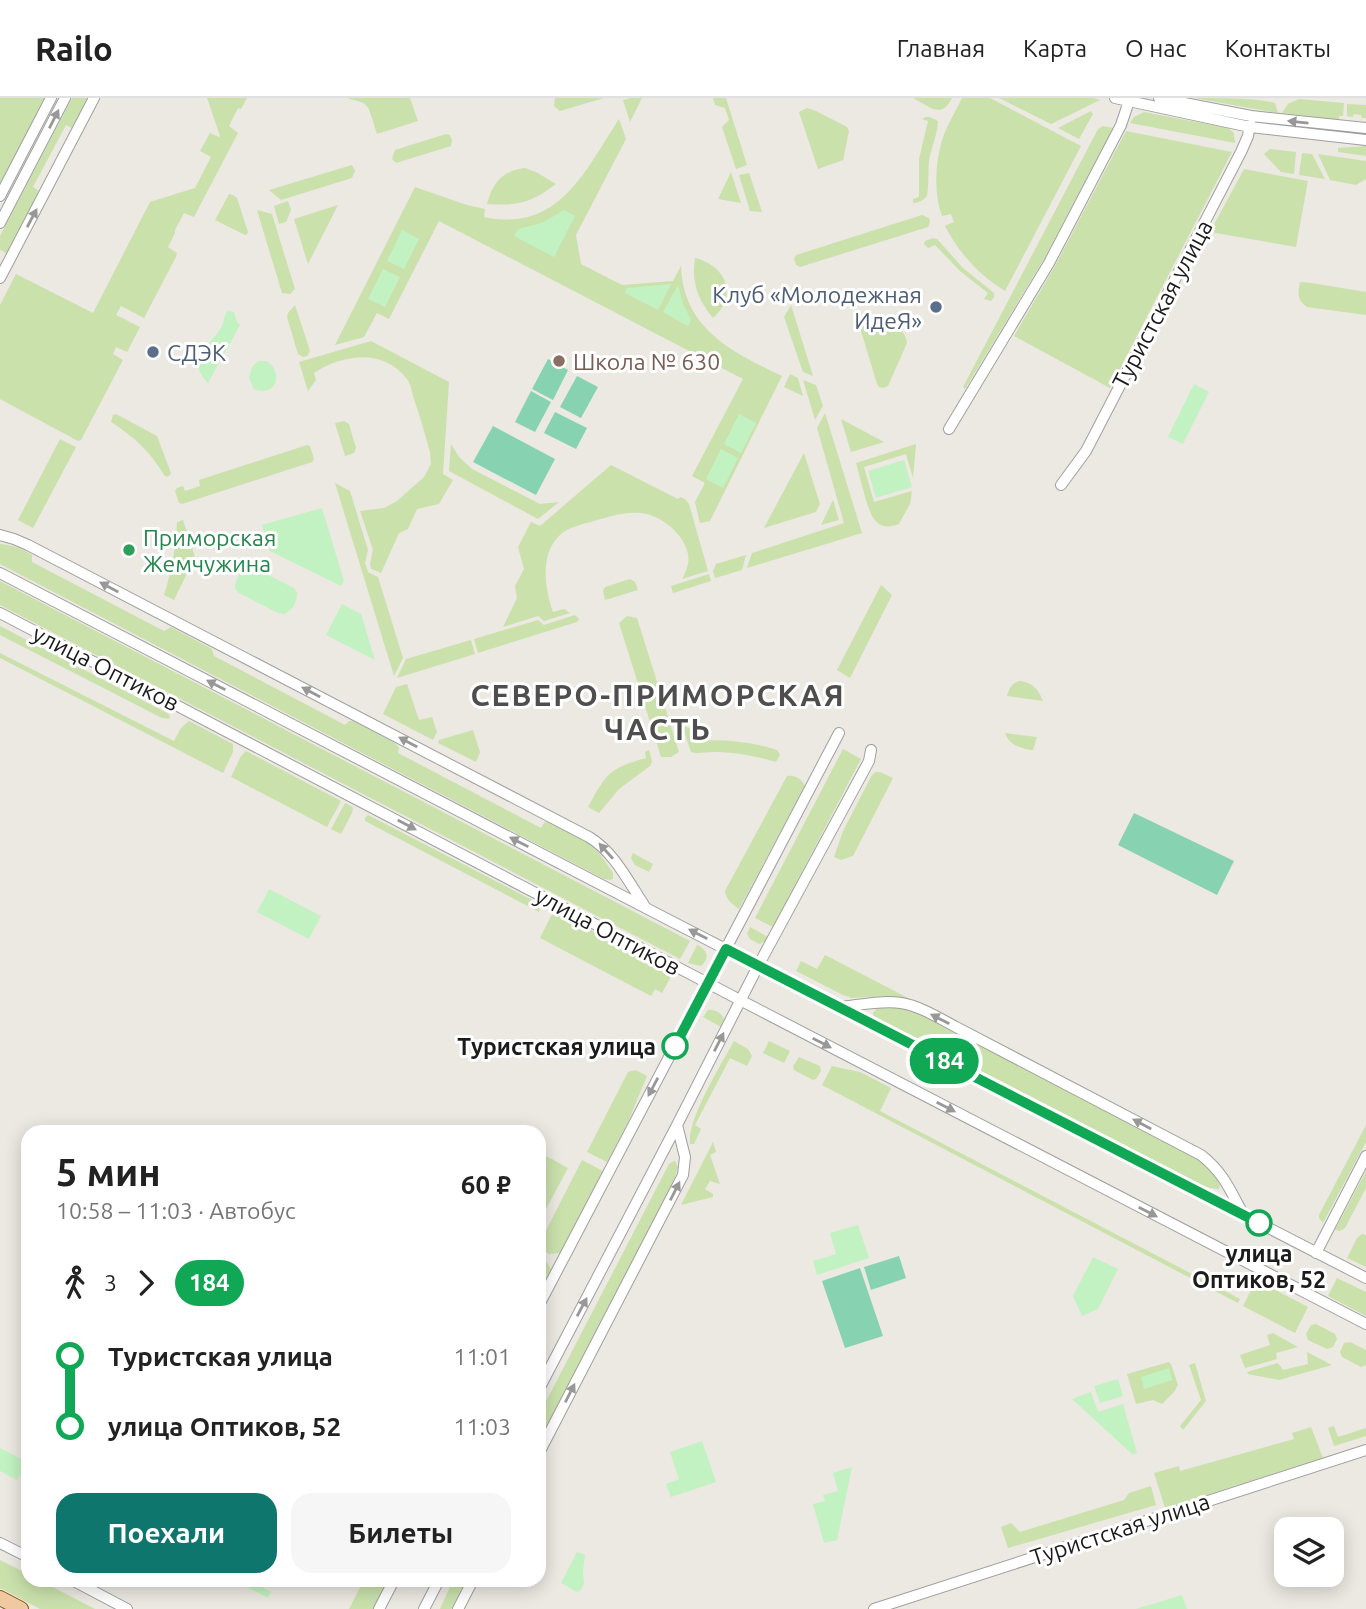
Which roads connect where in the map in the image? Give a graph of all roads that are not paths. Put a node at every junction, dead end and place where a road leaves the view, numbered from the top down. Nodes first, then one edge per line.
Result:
1 (51, 98) edge
2 (65, 98) edge
3 (94, 98) edge
4 (1115, 98) edge
5 (1159, 98) edge
6 (1130, 100) edge
7 (1250, 121) junction
8 (1366, 128) edge
9 (1366, 140) edge
10 (0, 196) edge
11 (0, 223) edge
12 (0, 278) edge
13 (949, 429) dead end
14 (1061, 485) dead end
15 (0, 535) edge
16 (0, 573) edge
17 (0, 613) edge
18 (839, 733) dead end
19 (871, 750) dead end
20 (645, 907) junction
21 (726, 949) junction
22 (758, 965) junction
23 (708, 983) junction
24 (740, 1000) junction
25 (839, 1007) junction
26 (677, 1125) junction
27 (1366, 1156) edge
28 (1244, 1216) junction
29 (1316, 1253) junction
30 (1366, 1279) edge
31 (546, 1292) edge
32 (1366, 1324) edge
33 (546, 1376) edge
34 (546, 1439) edge
35 (1366, 1450) edge
36 (0, 1543) edge
37 (21, 1554) edge
38 (85, 1587) edge
39 (390, 1587) edge
40 (435, 1587) edge
41 (469, 1587) edge
42 (0, 1598) edge
43 (21, 1609) edge
44 (127, 1609) edge
45 (379, 1609) edge
46 (424, 1609) edge
47 (458, 1609) edge
48 (874, 1609) edge

1 - 10 street
11 -> 2 street
12 -> 3 street
4 - 6 street
5 - 7 street
6 - 7 street
6 - 13 street
8 -> 7 street
7 - 9 street
7 - 14 street, Туристская улица
20 -> 15 street
20 -> 16 street, улица Оптиков
17 -> 23 street, улица Оптиков
18 - 21 street
19 - 22 street
21 -> 20 street, улица Оптиков
21 - 22 street, улица Оптиков
21 - 23 street
22 - 24 street
22 - 25 street, улица Оптиков
23 - 24 street, улица Оптиков
23 -> 31 street
26 -> 24 street
24 -> 32 street, улица Оптиков
25 - 28 street, улица Оптиков
28 -> 25 street
33 -> 26 street
34 -> 26 street
27 - 29 street
28 - 29 street, улица Оптиков
29 - 30 street, улица Оптиков
35 - 48 street, Туристская улица
36 - 37 street
38 - 44 street
39 - 45 street
40 - 46 street
41 - 47 street
42 - 43 main road

